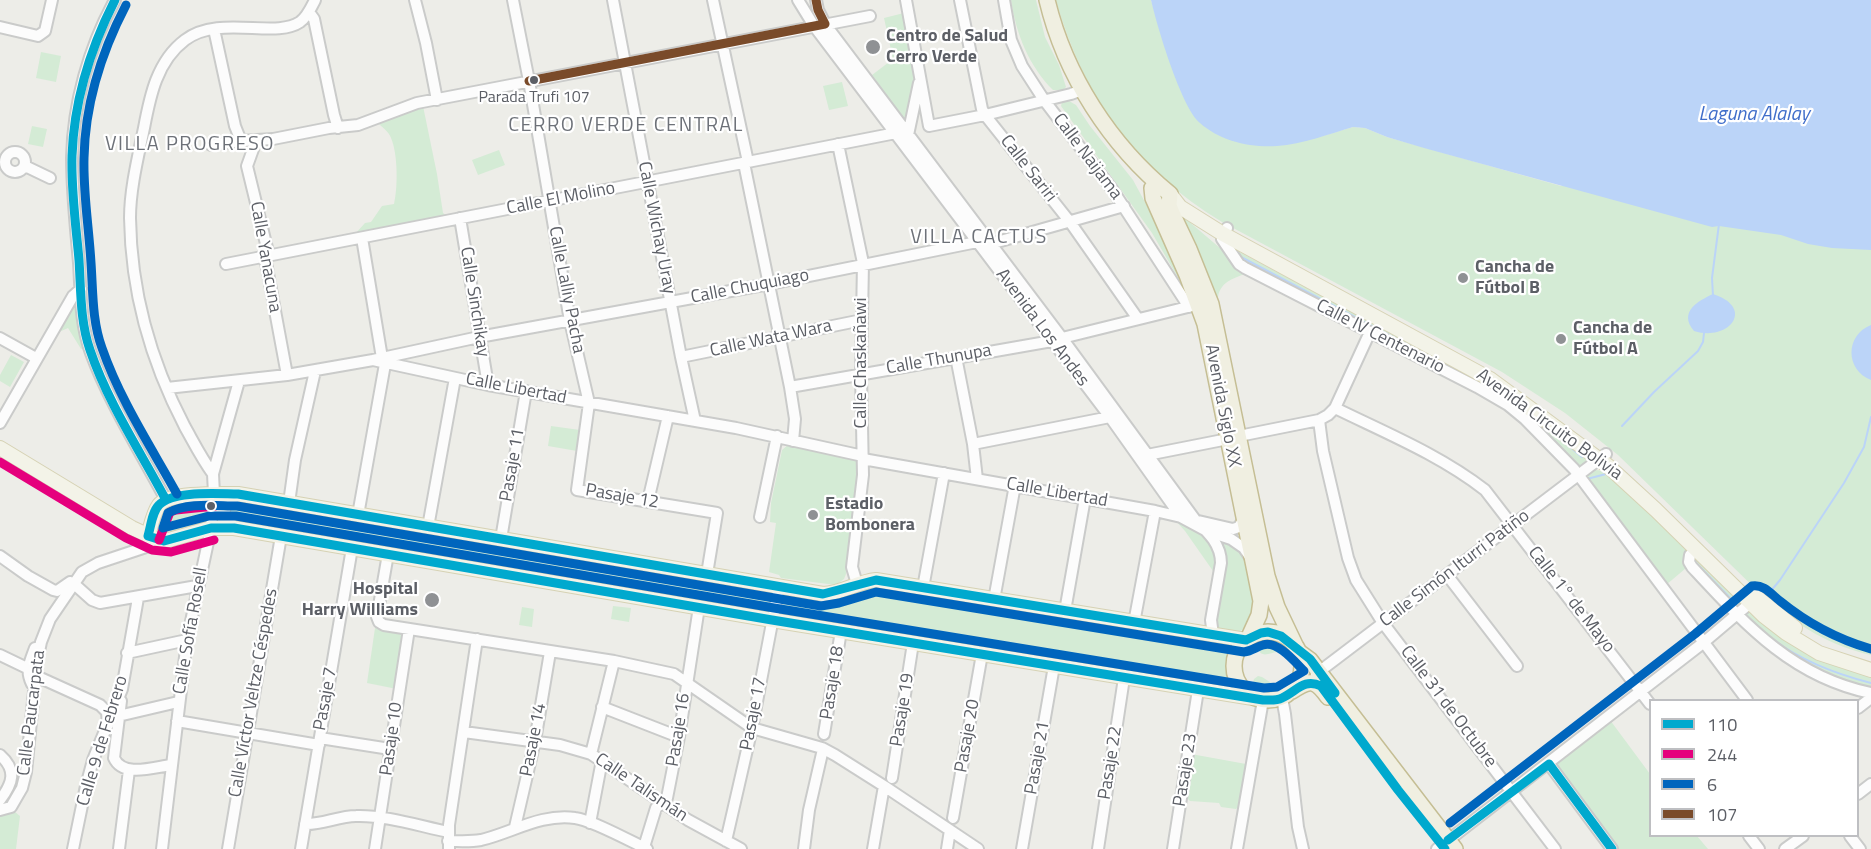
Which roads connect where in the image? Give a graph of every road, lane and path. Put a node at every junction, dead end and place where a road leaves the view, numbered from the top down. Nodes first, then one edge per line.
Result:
1 (52, 0) edge
2 (115, 0) edge
3 (415, 0) edge
4 (513, 0) edge
5 (613, 0) edge
6 (713, 0) edge
7 (798, 0) edge
8 (816, 0) edge
9 (906, 0) edge
10 (960, 0) edge
11 (1004, 0) edge
12 (1047, 0) edge
13 (315, 3) edge
14 (870, 16) dead end
15 (820, 25) junction
16 (0, 27) edge
17 (214, 29) junction
18 (723, 44) junction
19 (625, 63) junction
20 (920, 75) junction
21 (529, 81) junction
22 (1082, 90) junction
23 (437, 100) junction
24 (1044, 100) junction
25 (986, 115) junction
26 (338, 128) junction
27 (896, 133) junction
28 (908, 135) junction
29 (241, 141) junction
30 (256, 141) junction
31 (838, 144) junction
32 (211, 145) dead end
33 (746, 163) junction
34 (25, 166) junction
35 (4, 172) edge
36 (50, 178) dead end
37 (648, 182) junction
38 (1157, 183) junction
39 (1170, 194) junction
40 (550, 201) junction
41 (1124, 206) junction
42 (460, 218) junction
43 (1070, 222) junction
44 (1225, 231) junction
45 (362, 238) junction
46 (977, 242) junction
47 (990, 244) junction
48 (265, 257) junction
49 (226, 264) dead end
50 (863, 264) junction
51 (769, 284) junction
52 (81, 289) junction
53 (670, 302) junction
54 (1194, 306) junction
55 (862, 320) junction
56 (1138, 320) junction
57 (570, 321) junction
58 (1370, 332) junction
59 (479, 337) junction
60 (0, 338) edge
61 (780, 338) junction
62 (1057, 339) junction
63 (681, 357) junction
64 (956, 357) junction
65 (36, 358) junction
66 (380, 361) junction
67 (315, 371) junction
68 (861, 374) junction
69 (287, 375) junction
70 (455, 378) junction
71 (239, 381) junction
72 (488, 385) junction
73 (790, 387) junction
74 (167, 388) junction
75 (526, 392) junction
76 (589, 403) junction
77 (1335, 408) junction
78 (668, 416) junction
79 (1110, 417) junction
80 (1319, 420) junction
81 (695, 421) junction
82 (0, 423) edge
83 (777, 436) junction
84 (1234, 438) junction
85 (793, 441) junction
86 (973, 444) junction
87 (0, 448) edge
88 (1147, 455) junction
89 (863, 457) junction
90 (1603, 457) junction
91 (944, 473) junction
92 (213, 474) junction
93 (1578, 475) junction
94 (977, 479) junction
95 (1015, 485) junction
96 (214, 494) junction
97 (238, 494) junction
98 (1085, 498) junction
99 (166, 500) junction
100 (648, 501) junction
101 (289, 503) junction
102 (1155, 511) junction
103 (358, 515) junction
104 (760, 517) dead end
105 (1181, 517) junction
106 (1244, 518) junction
107 (1196, 521) junction
108 (1512, 525) junction
109 (428, 527) junction
110 (210, 528) junction
111 (234, 528) junction
112 (1207, 531) junction
113 (148, 536) junction
114 (282, 536) junction
115 (501, 539) junction
116 (164, 541) junction
117 (352, 548) junction
118 (1696, 550) junction
119 (388, 554) junction
120 (0, 555) edge
121 (1254, 564) junction
122 (707, 574) junction
123 (1448, 575) junction
124 (73, 583) junction
125 (857, 584) junction
126 (197, 586) junction
127 (779, 586) junction
128 (923, 588) junction
129 (53, 590) junction
130 (138, 598) junction
131 (994, 600) junction
132 (1754, 600) junction
133 (699, 607) junction
134 (56, 610) junction
135 (1065, 611) junction
136 (1737, 616) junction
137 (772, 620) junction
138 (1134, 622) junction
139 (1383, 623) junction
140 (409, 629) junction
141 (841, 631) junction
142 (1213, 635) junction
143 (477, 639) junction
144 (1248, 639) junction
145 (188, 640) junction
146 (913, 643) junction
147 (1703, 643) junction
148 (1298, 650) junction
149 (550, 652) junction
150 (127, 653) junction
151 (982, 654) junction
152 (0, 655) edge
153 (614, 661) junction
154 (1871, 661) edge
155 (1054, 666) junction
156 (1517, 666) dead end
157 (1871, 670) edge
158 (1319, 672) junction
159 (33, 676) junction
160 (1124, 678) junction
161 (687, 682) junction
162 (1198, 690) junction
163 (1292, 691) junction
164 (1641, 692) junction
165 (1871, 693) edge
166 (1746, 699) edge
167 (1261, 700) junction
168 (178, 702) junction
169 (1649, 703) edge
170 (602, 707) junction
171 (113, 720) junction
172 (177, 722) junction
173 (752, 728) junction
174 (247, 732) junction
175 (464, 732) junction
176 (824, 734) dead end
177 (680, 737) junction
178 (319, 741) junction
179 (535, 741) junction
180 (390, 748) junction
181 (823, 749) junction
182 (591, 754) junction
183 (0, 756) edge
184 (602, 760) junction
185 (1549, 764) junction
186 (171, 765) junction
187 (129, 770) junction
188 (888, 782) junction
189 (1512, 792) junction
190 (0, 800) edge
191 (662, 803) junction
192 (6, 808) edge
193 (381, 818) junction
194 (953, 818) dead end
195 (590, 823) junction
196 (305, 824) junction
197 (515, 827) junction
198 (950, 830) junction
199 (1750, 837) edge
200 (1802, 837) edge
201 (1851, 837) edge
202 (449, 841) edge
203 (726, 841) junction
204 (1446, 846) edge
205 (646, 848) edge
206 (73, 849) edge
207 (119, 849) edge
208 (162, 849) edge
209 (228, 849) edge
210 (301, 849) edge
211 (375, 849) edge
212 (741, 849) edge
213 (804, 849) edge
214 (873, 849) edge
215 (947, 849) edge
216 (978, 849) edge
217 (1022, 849) edge
218 (1098, 849) edge
219 (1173, 849) edge
220 (1238, 849) edge
221 (1303, 849) edge
222 (1555, 849) edge
223 (1612, 849) edge
224 (1759, 849) edge
225 (1785, 849) edge
226 (1860, 849) edge

1 - 16 street
2 - 52 street
3 - 23 street
4 - 21 street, Calle Lalliy Pacha
5 - 19 street, Calle Wichay Uray
6 - 18 street
7 - 15 street, Avenida Los Andes
8 - 15 street
9 - 20 street
10 - 25 street, Calle Sariri
11 - 24 street, Calle Naijama
12 - 22 highway, Avenida Circuito Bolivia
13 - 17 street
13 - 26 street
14 - 15 street
15 - 18 street
15 - 27 street, Avenida Los Andes
15 - 28 street, Avenida Los Andes
17 - 29 street
17 - 74 street
18 - 19 street
18 - 33 street
19 - 21 street
19 - 37 street, Calle Wichay Uray
20 - 25 street
20 - 28 street
21 - 23 street
21 - 40 street, Calle Lalliy Pacha
22 - 24 street
22 - 38 highway, Avenida Circuito Bolivia
23 - 26 street
24 - 25 street
24 - 41 street, Calle Naijama
25 - 43 street, Calle Sariri
26 - 30 street
27 - 31 street, Calle El Molino
27 - 46 street, Avenida Los Andes
28 - 47 street, Avenida Los Andes
29 - 30 street
29 - 32 street
30 - 48 street, Calle Yanacuna
31 - 33 street, Calle El Molino
31 - 50 street, Calle Chaskañawi
33 - 37 street, Calle El Molino
33 - 51 street
34 - 35 street
34 - 35 street
34 - 36 street
37 - 40 street, Calle El Molino
37 - 53 street, Calle Wichay Uray
38 - 39 highway, Avenida Circuito Bolivia
38 - 54 highway, Avenida Siglo XX
39 - 44 main road, Avenida Circuito Bolivia
39 - 84 highway, Avenida Siglo XX
40 - 42 street, Calle El Molino
40 - 57 street, Calle Lalliy Pacha
41 - 43 street, Calle Chuquiago
41 - 54 street, Calle Naijama
42 - 45 street, Calle El Molino
42 - 59 street, Calle Sinchikay
43 - 47 street, Calle Chuquiago
43 - 56 street, Calle Sariri
44 - 58 street, Calle IV Centenario
44 - 90 main road, Avenida Circuito Bolivia
45 - 48 street, Calle El Molino
45 - 66 street
46 - 47 street, Calle Chuquiago
46 - 50 street, Calle Chuquiago
46 - 62 street, Avenida Los Andes
47 - 62 street, Avenida Los Andes
48 - 49 street, Calle El Molino
48 - 69 street, Calle Yanacuna
50 - 51 street, Calle Chuquiago
50 - 55 street, Calle Chaskañawi
51 - 53 street, Calle Chuquiago
51 - 61 street
52 - 65 street
52 - 99 street
53 - 57 street, Calle Chuquiago
53 - 63 street, Calle Wichay Uray
54 - 56 street, Calle Thunupa
54 - 84 highway, Avenida Siglo XX
55 - 61 street, Calle Wata Wara
55 - 68 street, Calle Chaskañawi
56 - 62 street, Calle Thunupa
57 - 59 street, Calle Chuquiago
57 - 76 street, Calle Lalliy Pacha
58 - 77 street
58 - 93 street, Calle IV Centenario
59 - 66 street, Calle Chuquiago
59 - 72 street, Calle Sinchikay
60 - 65 street
61 - 63 street, Calle Wata Wara
61 - 73 street
62 - 64 street, Calle Thunupa
62 - 79 street, Avenida Los Andes
62 - 88 street, Avenida Los Andes
63 - 81 street, Calle Wichay Uray
64 - 68 street, Calle Thunupa
64 - 86 street
65 - 82 street
66 - 67 street, Calle Libertad
66 - 70 street, Calle Libertad
66 - 103 street
67 - 69 street, Calle Libertad
67 - 101 street
68 - 73 street, Calle Thunupa
68 - 89 street, Calle Chaskañawi
69 - 71 street, Calle Libertad
70 - 72 street, Calle Libertad
70 - 109 street
71 - 74 street, Calle Libertad
71 - 92 street, Calle Sofía Rosell
72 - 75 street, Calle Libertad
73 - 85 street
74 - 92 street
75 - 76 street, Calle Libertad
75 - 115 street, Pasaje 11
76 - 78 street, Calle Libertad
76 - 100 street, Pasaje 12
77 - 80 street
77 - 108 street, Calle 1° de Mayo
78 - 81 street, Calle Libertad
78 - 100 street
79 - 86 street
79 - 105 street, Avenida Los Andes
80 - 84 street
80 - 139 street, Calle 31 de Octubre
81 - 83 street, Calle Libertad
83 - 85 street, Calle Libertad
83 - 104 street
84 - 88 street
84 - 106 highway, Avenida Siglo XX
84 - 148 highway, Avenida Siglo XX
85 - 89 street, Calle Libertad
86 - 94 street
87 - 113 main road
88 - 107 street, Avenida Los Andes
89 - 91 street, Calle Libertad
89 - 125 street, Calle Chaskañawi
90 - 93 street, Calle Simón Iturri Patiño
90 - 118 main road, Avenida Circuito Bolivia
90 - 132 main road, Avenida Circuito Bolivia
91 - 94 street, Calle Libertad
91 - 128 street
92 - 96 street, Calle Sofía Rosell
93 - 108 street, Calle Simón Iturri Patiño
93 - 147 street, Calle IV Centenario
94 - 95 street, Calle Libertad
95 - 98 street, Calle Libertad
95 - 131 street
96 - 97 main road
96 - 99 main road
96 - 110 street, Calle Sofía Rosell
97 - 101 main road
97 - 111 main road
98 - 102 street, Calle Libertad
98 - 135 street
99 - 113 main road
100 - 122 street, Pasaje 12
101 - 103 main road
102 - 105 street, Calle Libertad
102 - 138 street
103 - 109 main road
105 - 107 street, Calle Libertad
105 - 112 street, Avenida Los Andes
106 - 107 street, Calle Libertad
106 - 121 highway, Avenida Siglo XX
107 - 112 street, Avenida Los Andes
108 - 123 street, Calle Simón Iturri Patiño
108 - 164 street, Calle 1° de Mayo
109 - 115 main road
110 - 111 main road
110 - 116 main road
110 - 126 street, Calle Sofía Rosell
111 - 114 main road
112 - 121 street, Avenida Los Andes
112 - 142 street, Avenida Los Andes
113 - 116 main road
114 - 117 main road
114 - 174 street, Calle Víctor Veltze Céspedes
115 - 122 main road
116 - 124 street, Calle Paucarpata
117 - 119 main road
117 - 178 street, Pasaje 7
118 - 132 main road, Avenida Circuito Bolivia
118 - 136 street
119 - 133 main road
119 - 140 street
120 - 129 street
121 - 144 highway, Avenida Siglo XX
122 - 127 main road
123 - 139 street, Calle Simón Iturri Patiño
123 - 156 street
124 - 129 street
124 - 130 street
124 - 134 street, Calle Paucarpata
125 - 127 main road
125 - 128 main road
126 - 130 street
126 - 145 street, Calle Sofía Rosell
127 - 137 street, Pasaje 17
128 - 131 main road
129 - 134 street
130 - 150 street, Calle 9 de Febrero
131 - 135 main road
132 - 136 street
132 - 154 main road, Avenida Circuito Bolivia
132 - 157 main road, Avenida Circuito Bolivia
133 - 137 main road
133 - 161 street, Pasaje 16
134 - 159 street, Calle Paucarpata
135 - 138 main road
136 - 147 street
136 - 165 street
137 - 141 main road
137 - 173 street, Pasaje 17
138 - 142 main road
139 - 158 street, Calle Simón Iturri Patiño
139 - 189 street, Calle 31 de Octubre
140 - 143 street
140 - 180 street, Pasaje 10
141 - 146 main road
141 - 176 street, Pasaje 18
142 - 144 main road
143 - 149 street
143 - 175 street
144 - 148 highway
144 - 167 highway
145 - 150 street
145 - 168 street, Calle Sofía Rosell
146 - 151 main road
146 - 188 street, Pasaje 19
147 - 164 street
147 - 166 street, Calle IV Centenario
148 - 158 highway, Avenida Siglo XX
148 - 163 highway
149 - 153 street
149 - 179 street, Pasaje 14
150 - 171 street, Calle 9 de Febrero
151 - 155 main road
151 - 194 street, Pasaje 20
152 - 159 street
153 - 161 street
153 - 170 street
155 - 160 main road
155 - 217 street, Pasaje 21
158 - 163 street, Calle Simón Iturri Patiño
158 - 204 highway, Avenida Siglo XX
159 - 171 street
159 - 192 street, Calle Paucarpata
160 - 162 main road
160 - 218 street, Pasaje 22
161 - 173 street
161 - 177 street, Pasaje 16
162 - 167 main road
162 - 219 street, Pasaje 23
163 - 167 highway
163 - 204 highway
163 - 221 street
164 - 169 street, Calle 1° de Mayo
164 - 185 street
167 - 220 street
168 - 171 street
168 - 172 street, Calle Sofía Rosell
170 - 177 street
170 - 182 street
171 - 187 street
171 - 206 street, Calle 9 de Febrero
172 - 174 street
172 - 186 street, Calle Sofía Rosell
173 - 181 street
173 - 203 street, Pasaje 17
174 - 178 street
174 - 209 street, Calle Víctor Veltze Céspedes
175 - 179 street, Calle Talismán
175 - 202 street
177 - 191 street, Pasaje 16
178 - 180 street
178 - 196 street, Pasaje 7
179 - 182 street, Calle Talismán
179 - 197 street, Pasaje 14
180 - 193 street, Pasaje 10
181 - 188 street
181 - 213 street
182 - 184 street, Calle Talismán
183 - 190 street
184 - 191 street, Calle Talismán
184 - 195 street
185 - 189 street
185 - 223 street
186 - 187 street
186 - 208 street, Calle Sofía Rosell
187 - 207 street
188 - 198 street
188 - 214 street, Pasaje 19
189 - 204 street
189 - 222 street, Calle 31 de Octubre
191 - 203 street, Calle Talismán
191 - 205 street, Pasaje 16
193 - 196 street
193 - 202 street
193 - 211 street, Pasaje 10
195 - 197 street
195 - 205 street
196 - 210 street, Pasaje 7
197 - 202 street
198 - 215 street
198 - 216 street
199 - 224 street
200 - 225 street
201 - 226 street
203 - 212 street, Calle Talismán

